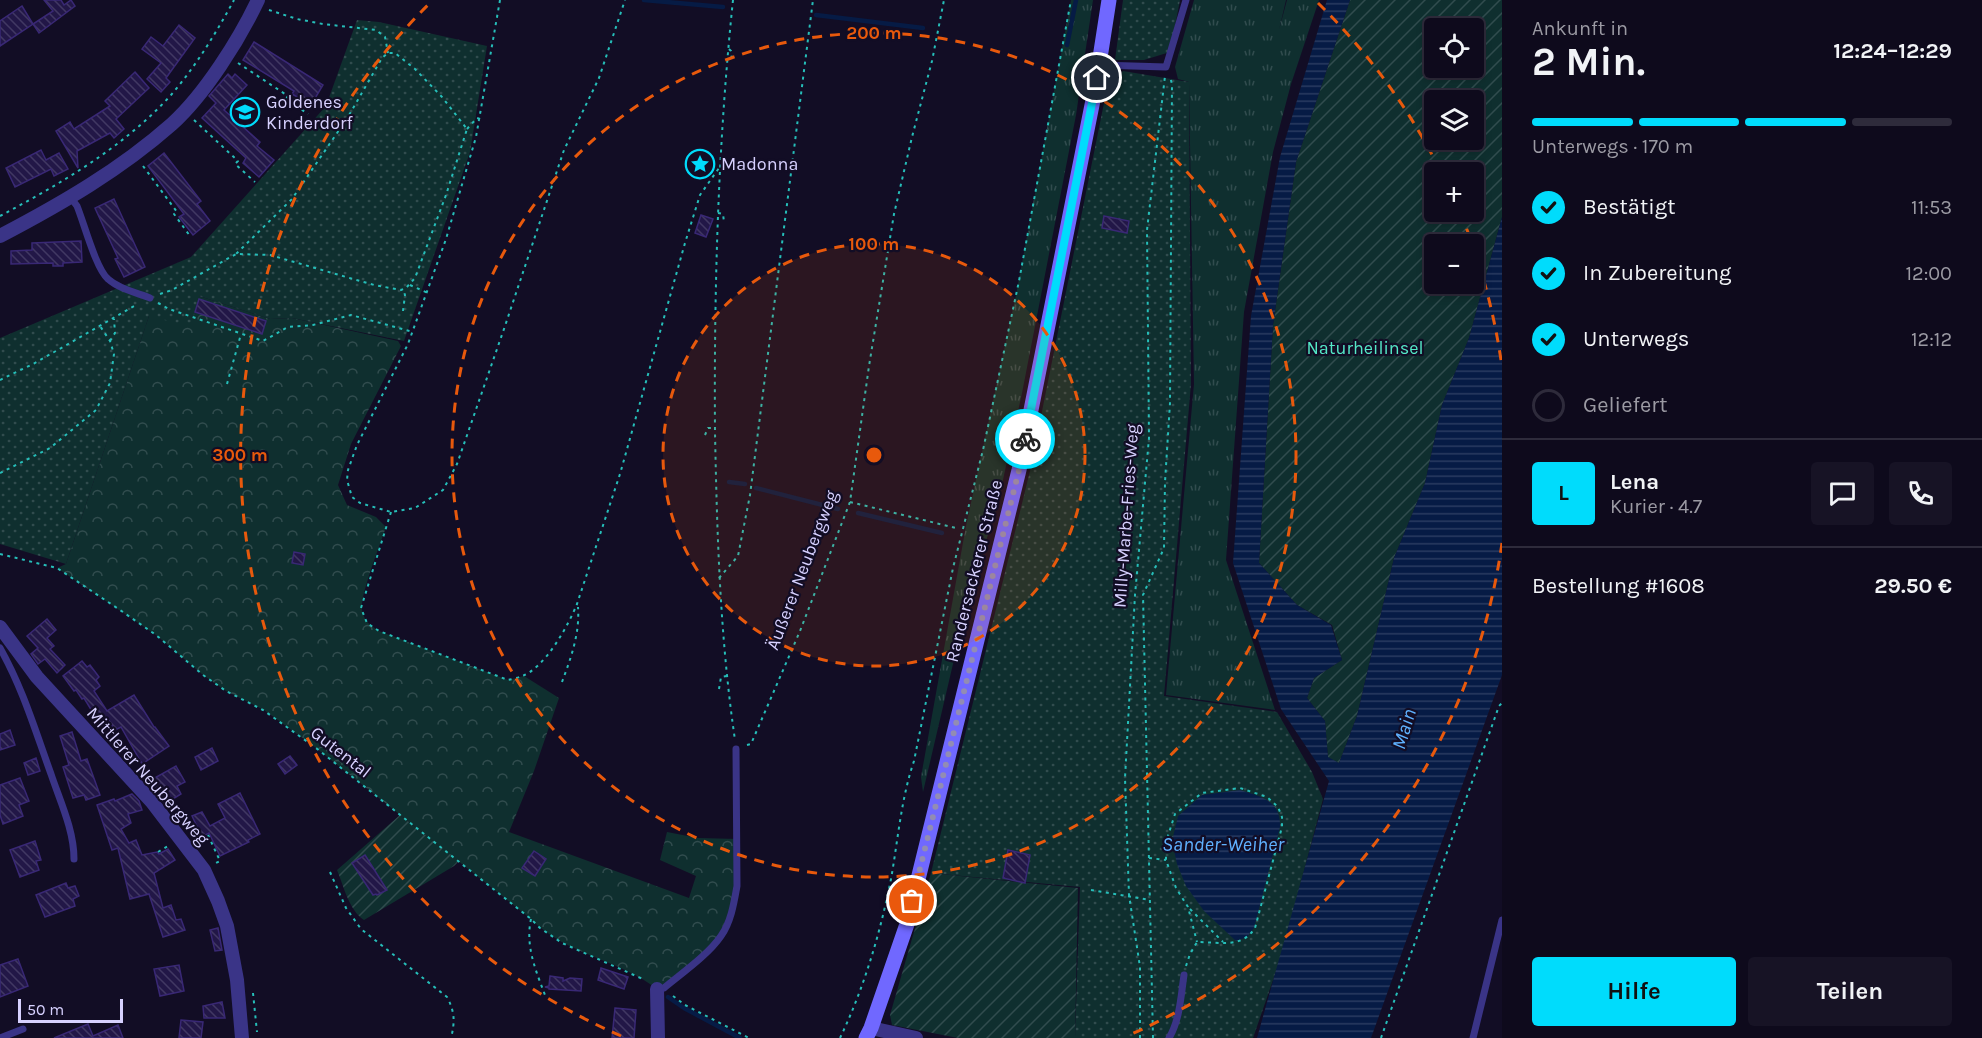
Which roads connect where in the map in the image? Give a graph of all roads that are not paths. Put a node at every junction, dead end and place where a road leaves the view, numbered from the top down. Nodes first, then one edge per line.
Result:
1 (1109, 0) edge
2 (1186, 0) edge
3 (257, 2) edge
4 (1099, 65) junction
5 (70, 198) junction
6 (0, 236) edge
7 (150, 298) road end
8 (0, 627) edge
9 (0, 648) edge
10 (736, 750) road end
11 (74, 859) dead end
12 (1502, 920) edge
13 (1184, 975) road end
14 (662, 991) joint
15 (23, 1029) dead end
16 (868, 1033) edge
17 (3, 1037) edge
18 (242, 1038) edge
19 (658, 1038) edge
20 (916, 1038) edge
21 (1169, 1038) edge
22 (1473, 1038) edge

1 - 4 main road, Randersackerer Straße
2 - 4 lane
3 - 5 street
4 - 16 main road, Randersackerer Straße
5 - 6 street
5 - 7 lane
8 - 18 street, Mittlerer Neubergweg
9 - 11 lane
10 - 14 lane
12 - 22 lane
13 - 21 lane
14 - 19 street
15 - 17 lane
16 - 20 street

